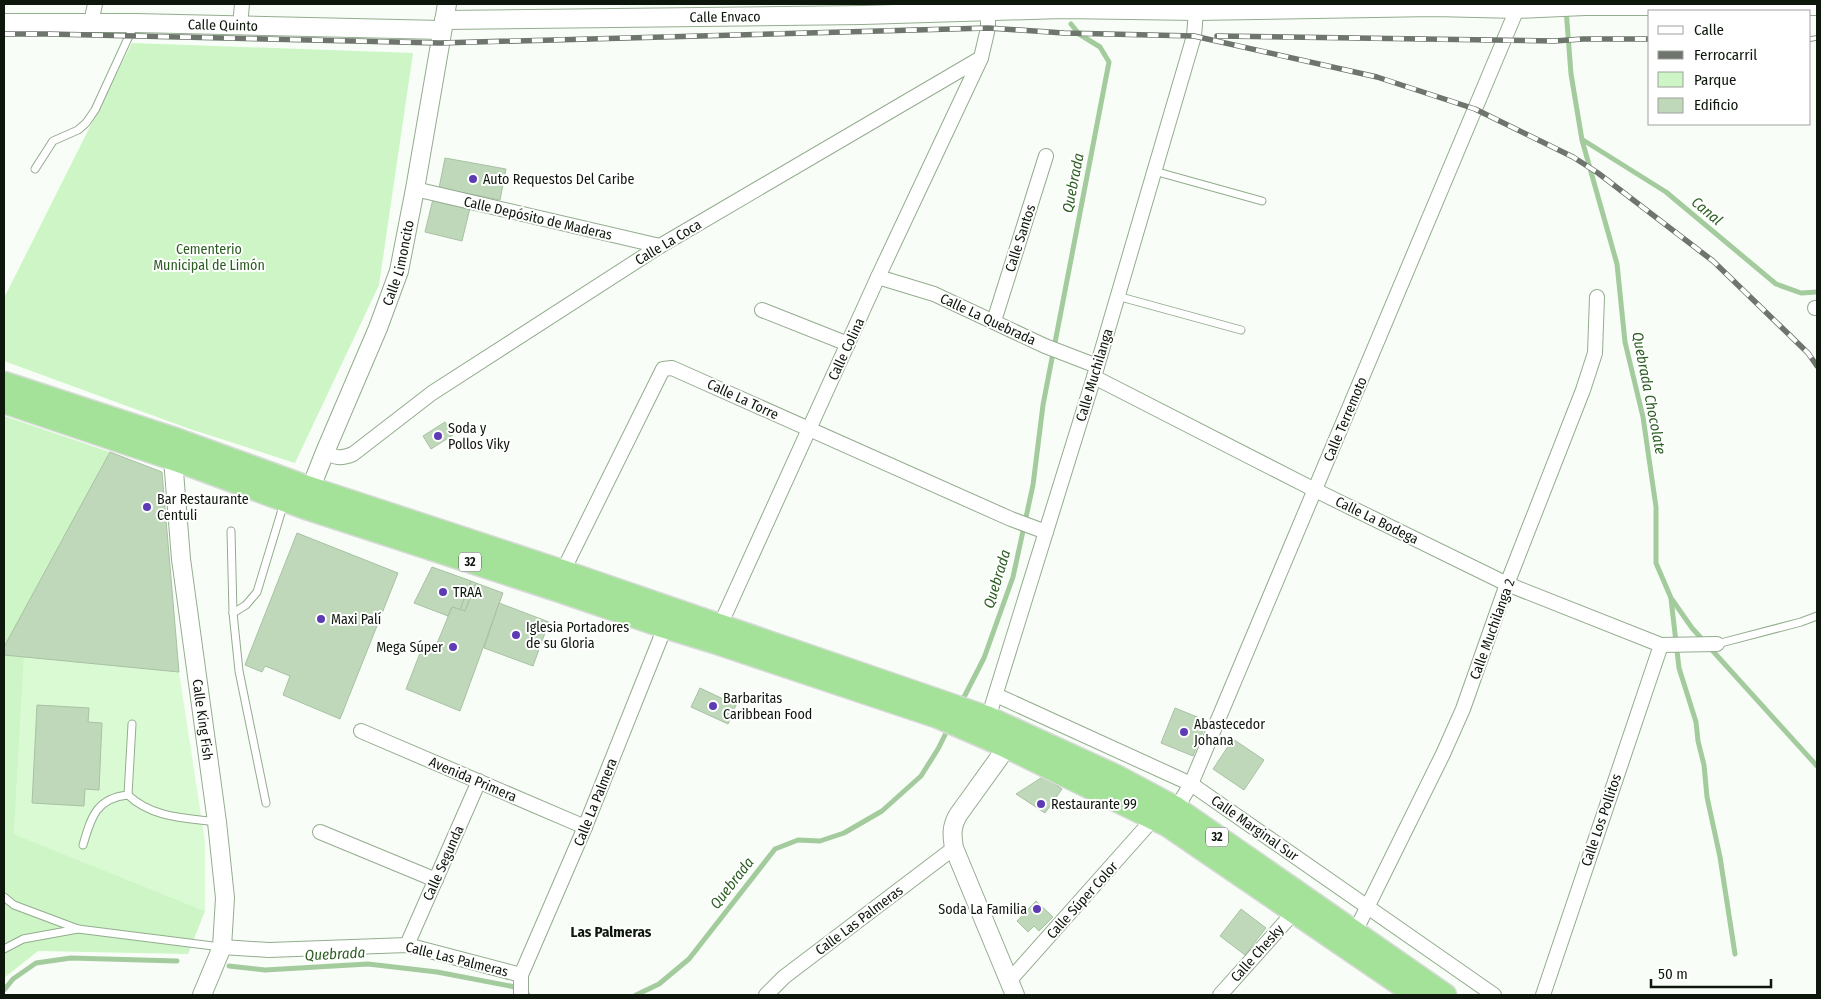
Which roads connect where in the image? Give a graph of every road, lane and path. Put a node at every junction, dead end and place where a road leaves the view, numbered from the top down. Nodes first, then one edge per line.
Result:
1 (95, 4) edge
2 (242, 4) edge
3 (1714, 4) edge
4 (1582, 5) edge
5 (1433, 6) edge
6 (1817, 6) edge
7 (1137, 7) edge
8 (1517, 9) junction
9 (988, 10) junction
10 (1196, 11) junction
11 (444, 18) edge
12 (4, 23) edge
13 (135, 23) junction
14 (92, 24) junction
15 (240, 26) junction
16 (981, 58) junction
17 (1046, 156) dead end
18 (35, 169) dead end
19 (1153, 171) junction
20 (415, 189) junction
21 (1262, 201) dead end
22 (660, 246) junction
23 (878, 277) junction
24 (1117, 296) junction
25 (1597, 297) dead end
26 (762, 310) dead end
27 (994, 321) junction
28 (1241, 330) dead end
29 (848, 344) junction
30 (1095, 372) junction
31 (4, 383) edge
32 (4, 402) edge
33 (808, 429) junction
34 (176, 449) junction
35 (324, 452) junction
36 (1315, 490) junction
37 (299, 499) junction
38 (1041, 530) junction
39 (231, 531) dead end
40 (559, 580) junction
41 (1507, 584) junction
42 (233, 612) junction
43 (1817, 616) edge
44 (665, 628) junction
45 (717, 634) junction
46 (1717, 644) joint
47 (1665, 645) junction
48 (996, 695) junction
49 (132, 724) dead end
50 (977, 724) junction
51 (361, 731) dead end
52 (1006, 747) junction
53 (480, 781) junction
54 (1191, 784) junction
55 (128, 795) junction
56 (266, 803) dead end
57 (1166, 817) junction
58 (217, 822) junction
59 (585, 827) junction
60 (320, 832) dead end
61 (83, 844) dead end
62 (954, 848) junction
63 (436, 880) junction
64 (4, 898) edge
65 (1368, 907) junction
66 (1294, 912) junction
67 (78, 929) junction
68 (1351, 940) junction
69 (407, 945) junction
70 (222, 947) junction
71 (4, 948) edge
72 (521, 978) junction
73 (1012, 988) edge
74 (202, 995) edge
75 (521, 995) edge
76 (766, 995) edge
77 (1220, 995) edge
78 (1416, 995) edge
79 (1444, 995) edge
80 (1494, 995) edge
81 (1543, 995) edge

1 - 14 street
2 - 15 street
3 - 4 street, Calle Envaco
3 - 6 street, Calle Envaco
4 - 8 street, Calle Envaco
5 - 8 street, Calle Envaco
5 - 10 street, Calle Envaco
7 - 9 street, Calle Envaco
7 - 10 street, Calle Envaco
8 - 36 street, Calle Terremoto
9 - 11 street, Calle Envaco
9 - 16 street
10 - 19 street, Calle Muchilanga
11 - 15 street, Calle Quinto
11 - 20 street, Calle Limoncito
12 - 14 street, Calle Quinto
13 - 14 street, Calle Quinto
13 - 15 street, Calle Quinto
13 - 18 lane
16 - 22 street, Calle La Coca
16 - 23 street, Calle Colina
17 - 27 street, Calle Santos
19 - 21 lane
19 - 24 street, Calle Muchilanga
20 - 22 street, Calle Depósito de Maderas
20 - 35 street, Calle Limoncito
22 - 35 street, Calle La Coca
23 - 27 street, Calle La Quebrada
23 - 29 street, Calle Colina
24 - 28 lane
24 - 30 street, Calle Muchilanga
25 - 41 street, Calle Muchilanga 2
26 - 29 street
27 - 30 street, Calle La Quebrada
29 - 33 street, Calle Colina
30 - 36 street, Calle La Bodega
30 - 38 street, Calle Muchilanga
31 - 34 highway, 32
32 - 34 highway, 32
33 - 38 street, Calle La Torre
33 - 40 street, Calle La Torre
33 - 45 street, Calle Colina
34 - 37 highway, 32
34 - 58 street, Calle King Fish
35 - 37 street, Calle Limoncito
36 - 41 street, Calle La Bodega
36 - 54 street, Calle Terremoto
37 - 40 highway, 32
37 - 42 lane
38 - 48 street, Calle Muchilanga
39 - 42 lane
40 - 44 highway, 32
40 - 45 highway, 32
41 - 47 street, Calle La Bodega
41 - 65 street, Calle Muchilanga 2
42 - 56 lane
43 - 46 lane
44 - 45 highway, 32
44 - 59 street, Calle La Palmera
45 - 50 highway, 32
46 - 47 street
47 - 81 street, Calle Los Pollitos
48 - 50 street, Calle Muchilanga
48 - 54 street, Calle Marginal Sur
49 - 55 lane
50 - 52 highway, 32
50 - 57 highway, 32
51 - 53 street, Avenida Primera
52 - 57 highway, 32
52 - 62 street
53 - 59 street, Avenida Primera
53 - 63 street, Calle Segunda
54 - 57 street, Calle Terremoto
54 - 65 street, Calle Marginal Sur
55 - 58 lane
55 - 61 lane
57 - 66 highway, 32
57 - 68 highway, 32
57 - 73 street, Calle Súper Color
58 - 70 street, Calle King Fish
59 - 72 street, Calle La Palmera
60 - 63 street
62 - 73 street
62 - 76 street, Calle Las Palmeras
63 - 69 street, Calle Segunda
64 - 67 lane
65 - 68 street, Calle Muchilanga 2
65 - 80 street, Calle Marginal Sur
66 - 68 highway, 32
66 - 77 street, Calle Chesky
67 - 70 lane
67 - 71 lane
68 - 78 highway, 32
68 - 79 highway, 32
69 - 70 street, Calle Las Palmeras
69 - 72 street, Calle Las Palmeras
70 - 74 street, Calle King Fish
72 - 75 street, Calle Las Palmeras

